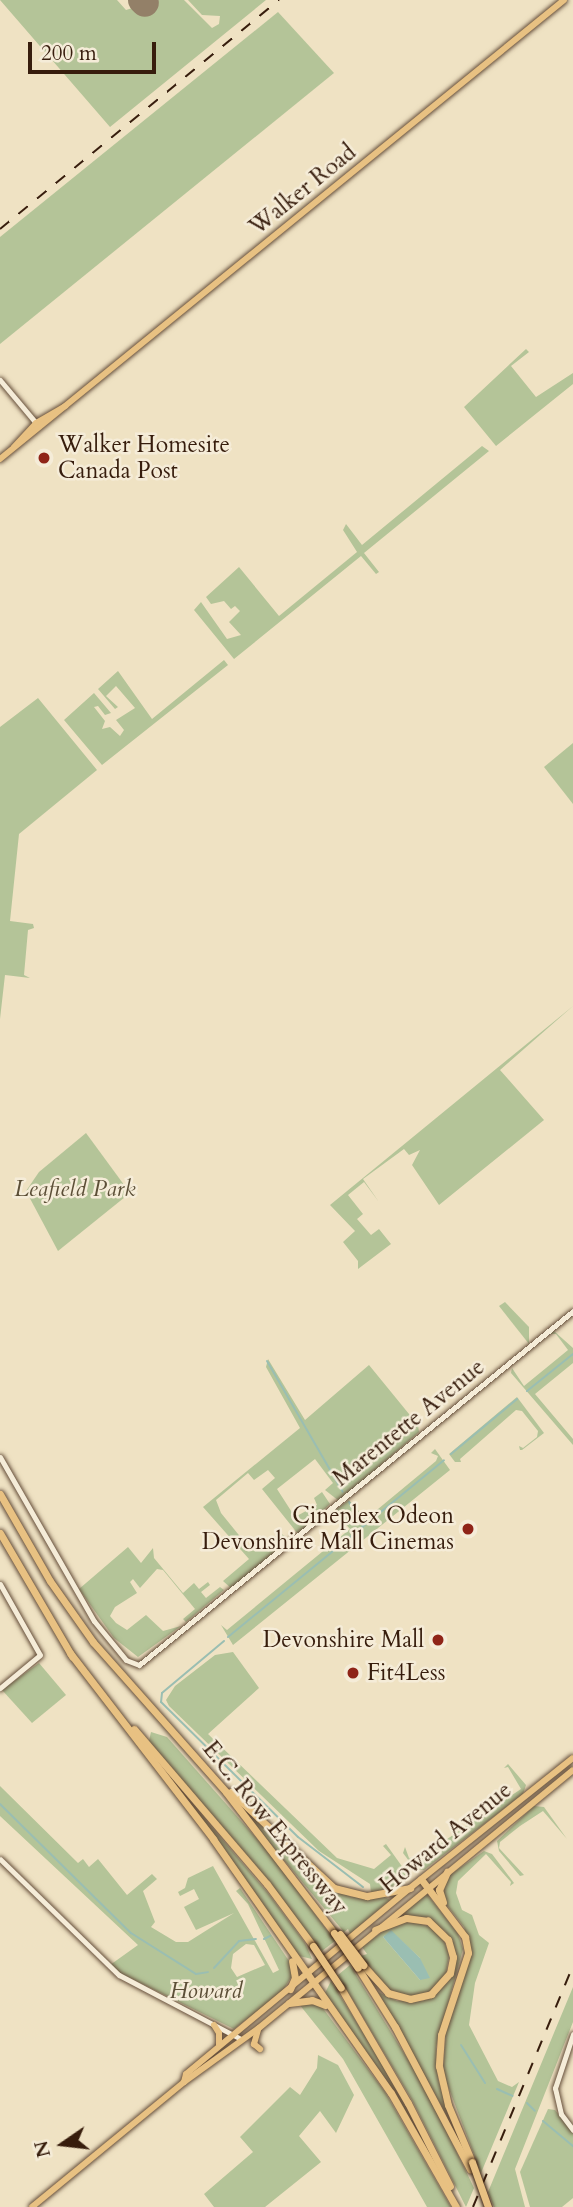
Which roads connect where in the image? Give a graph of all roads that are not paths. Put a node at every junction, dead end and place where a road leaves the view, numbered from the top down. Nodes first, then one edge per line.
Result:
1 (564, 0) edge
2 (0, 380) edge
3 (65, 406) junction
4 (36, 424) junction
5 (14, 447) junction
6 (0, 459) edge
7 (573, 1311) edge
8 (0, 1457) edge
9 (0, 1494) edge
10 (0, 1533) edge
11 (0, 1584) edge
12 (70, 1653) junction
13 (0, 1688) edge
14 (189, 1751) junction
15 (573, 1758) edge
16 (573, 1770) edge
17 (0, 1859) edge
18 (447, 1872) junction
19 (421, 1879) junction
20 (410, 1888) junction
21 (428, 1888) junction
22 (450, 1915) junction
23 (375, 1930) junction
24 (288, 1950) junction
25 (360, 1966) junction
26 (306, 1976) junction
27 (312, 1984) junction
28 (290, 1989) junction
29 (289, 2003) junction
30 (327, 2007) junction
31 (214, 2025) junction
32 (259, 2028) junction
33 (573, 2034) edge
34 (238, 2037) junction
35 (218, 2049) junction
36 (260, 2049) dead end
37 (184, 2082) junction
38 (573, 2130) edge
39 (471, 2166) junction
40 (456, 2204) edge
41 (32, 2207) edge
42 (488, 2207) edge

1 - 3 main road, Walker Road
2 - 4 street
3 - 4 main road, Walker Road
3 - 5 main road, Walker Road
4 - 5 main road, Walker Road
5 - 6 main road, Walker Road
7 - 8 street, Marentette Avenue
9 - 14 highway, E.C. Row Expressway
10 - 12 highway, E.C. Row Expressway
11 - 13 street
12 - 24 highway
12 - 40 highway, E.C. Row Expressway, bridge
14 - 20 highway
14 - 25 highway, E.C. Row Expressway, bridge
15 - 19 main road, Howard Avenue
16 - 18 main road, Howard Avenue
17 - 31 street
18 - 21 main road, Howard Avenue
18 - 22 highway
19 - 20 main road, Howard Avenue
19 - 21 highway
20 - 26 main road, Howard Avenue
21 - 22 highway
21 - 23 main road, Howard Avenue
22 - 39 highway
23 - 25 highway
23 - 27 main road, Howard Avenue
24 - 26 highway
24 - 28 highway
25 - 39 highway
26 - 27 highway
26 - 28 main road, Howard Avenue
27 - 29 main road, Howard Avenue
27 - 30 highway
28 - 34 main road, Howard Avenue
29 - 30 highway
29 - 32 main road, Howard Avenue
30 - 40 highway
31 - 34 street
31 - 35 main road
32 - 34 main road, Howard Avenue
32 - 36 main road
33 - 38 street
34 - 35 main road, Howard Avenue
34 - 37 main road, Howard Avenue
35 - 37 main road, Howard Avenue
37 - 41 main road, Howard Avenue
39 - 42 highway, bridge

